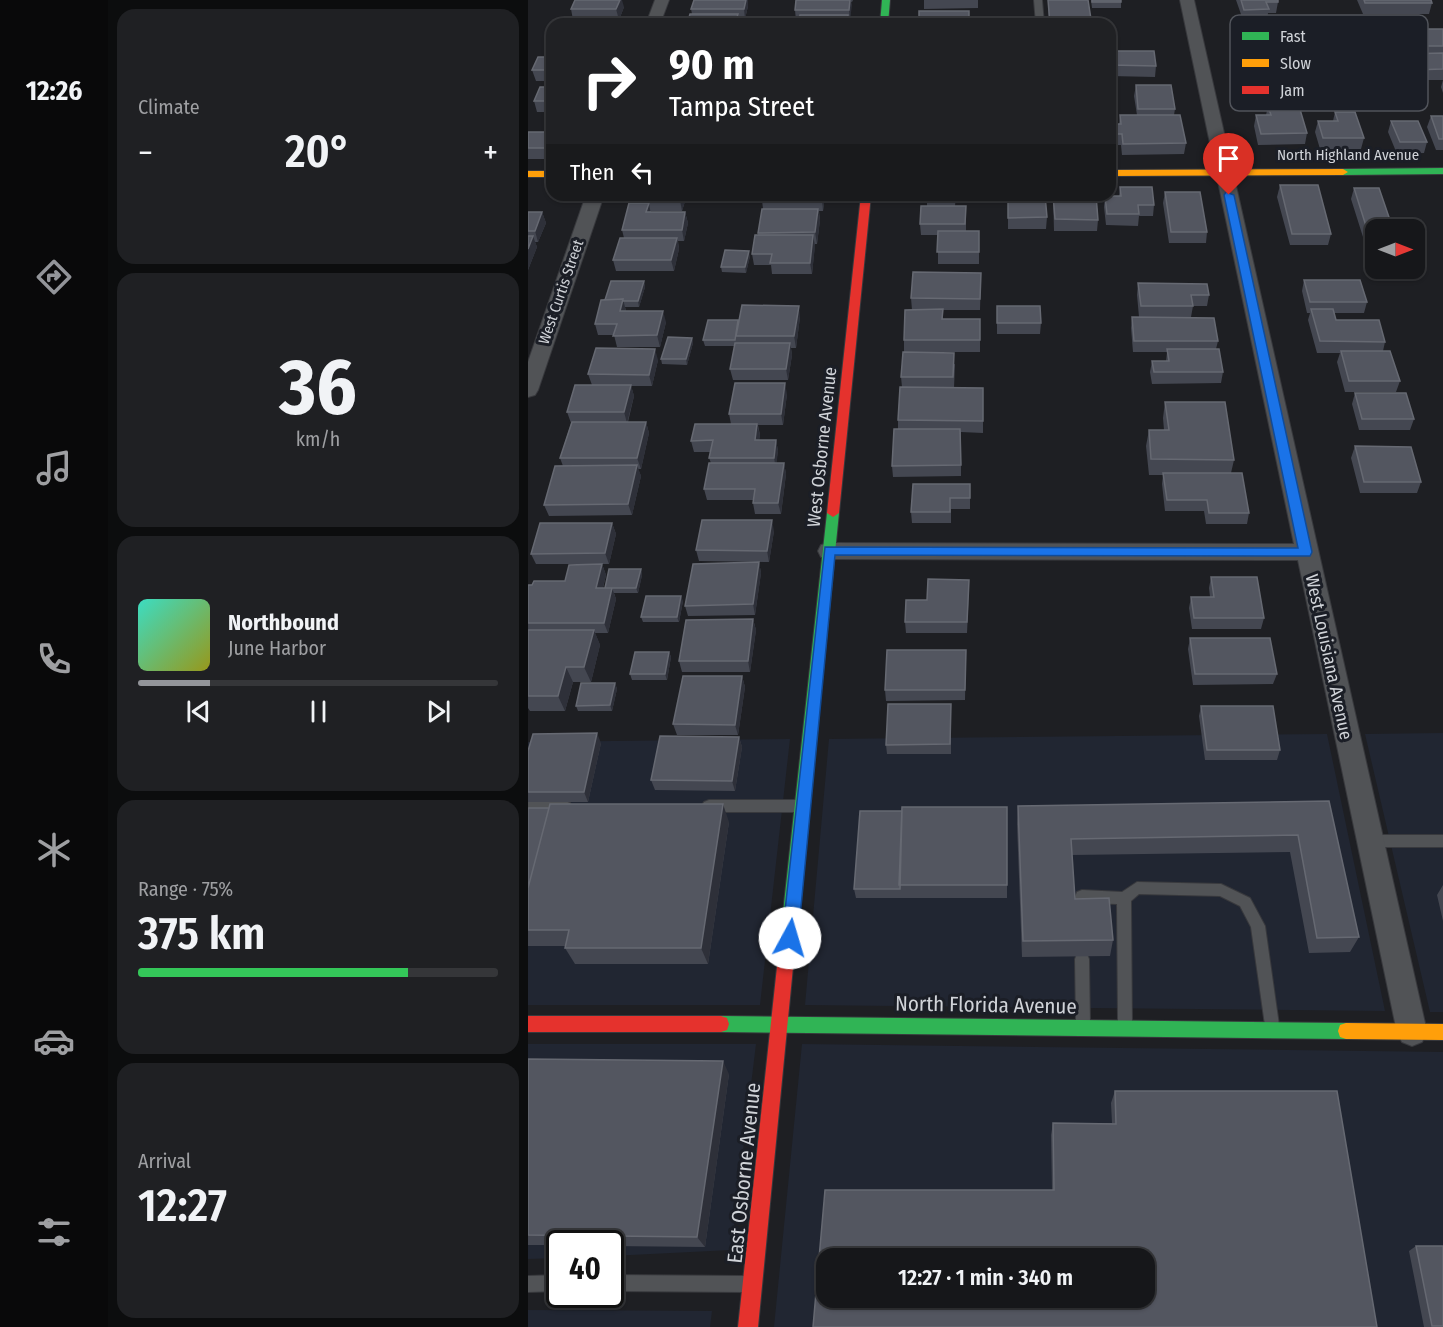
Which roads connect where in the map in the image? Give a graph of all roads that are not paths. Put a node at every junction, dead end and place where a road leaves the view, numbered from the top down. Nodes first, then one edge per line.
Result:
1 (662, 0) edge
2 (886, 0) edge
3 (1038, 0) edge
4 (1187, 0) edge
5 (656, 18) edge
6 (884, 18) edge
7 (1040, 18) edge
8 (1443, 171) edge
9 (1116, 173) edge
10 (1224, 173) junction
11 (528, 174) edge
12 (546, 174) edge
13 (593, 201) edge
14 (865, 201) edge
15 (528, 390) edge
16 (829, 550) junction
17 (1306, 552) junction
18 (699, 806) edge
19 (803, 806) junction
20 (528, 807) edge
21 (582, 807) edge
22 (1369, 841) junction
23 (1443, 841) edge
24 (1124, 898) junction
25 (1082, 910) edge
26 (1082, 959) edge
27 (528, 1024) edge
28 (781, 1024) junction
29 (1083, 1027) junction
30 (1125, 1028) junction
31 (1272, 1029) junction
32 (1412, 1032) junction
33 (1443, 1032) edge
34 (546, 1283) edge
35 (624, 1283) edge
36 (528, 1284) edge
37 (753, 1285) junction
38 (748, 1327) edge

1 - 5 street
2 - 6 street
3 - 7 lane
4 - 10 street, West Louisiana Avenue
8 - 10 street, North Highland Avenue
9 - 10 street, North Highland Avenue
10 - 17 street, West Louisiana Avenue
11 - 12 street
13 - 15 street, West Curtis Street
14 - 16 street, West Osborne Avenue
16 - 17 street
16 - 19 street, West Osborne Avenue
17 - 22 street, West Louisiana Avenue
18 - 19 lane
19 - 28 street, West Osborne Avenue
20 - 21 lane
22 - 23 lane
22 - 32 street, West Louisiana Avenue
24 - 25 lane
24 - 30 lane
24 - 31 lane
26 - 29 lane
27 - 28 street, North Florida Avenue
28 - 29 street, North Florida Avenue
28 - 37 street, East Osborne Avenue
29 - 30 street, North Florida Avenue
30 - 31 street, North Florida Avenue
31 - 32 street, North Florida Avenue
32 - 33 street, North Florida Avenue
34 - 36 lane
35 - 37 lane
37 - 38 street, East Osborne Avenue

